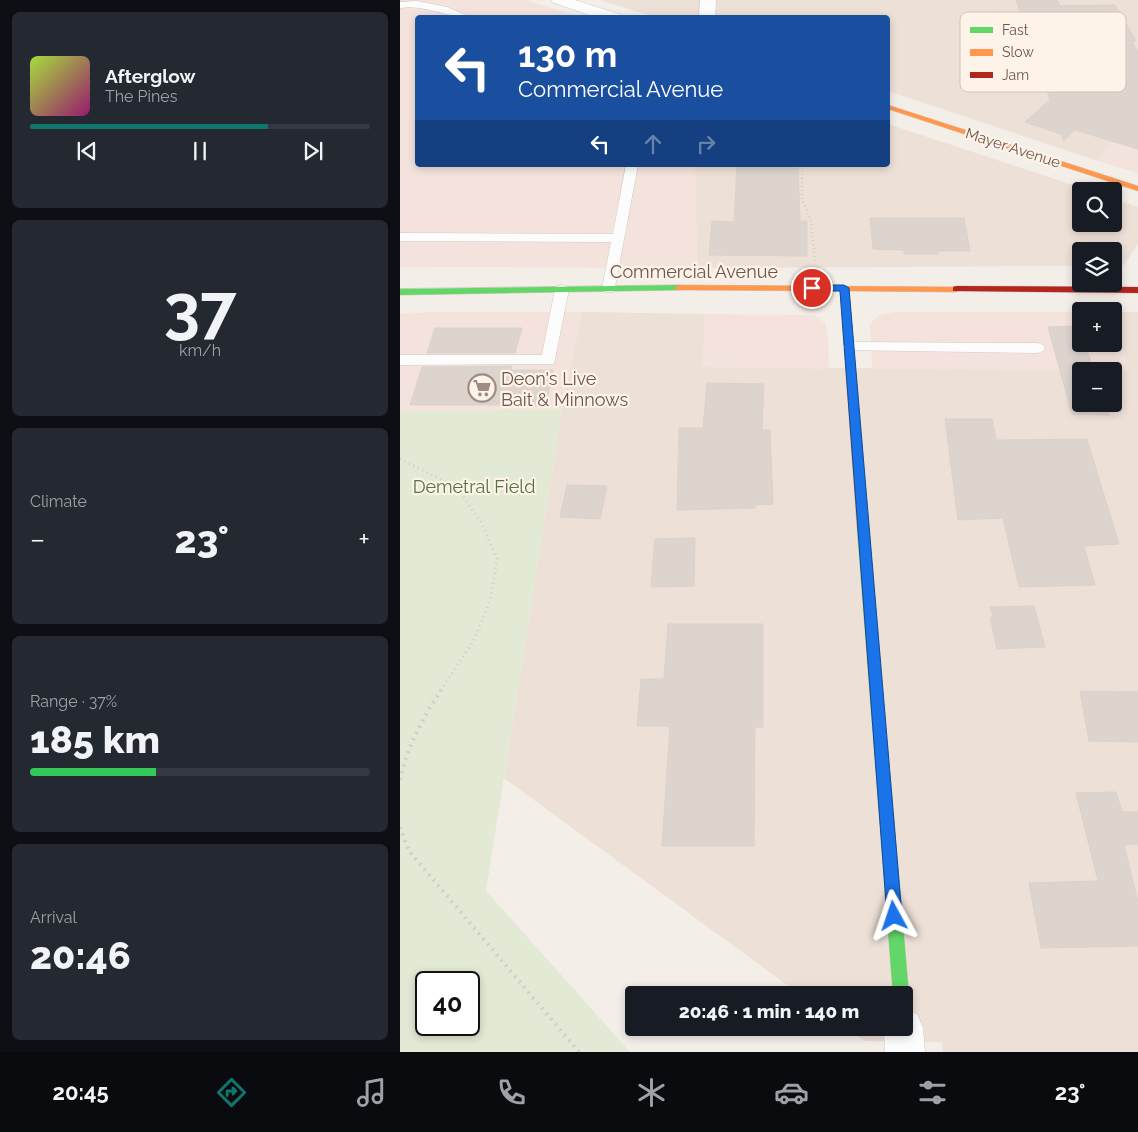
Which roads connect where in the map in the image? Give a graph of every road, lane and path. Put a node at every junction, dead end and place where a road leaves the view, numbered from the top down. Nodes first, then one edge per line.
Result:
1 (559, 0) edge
2 (708, 0) edge
3 (400, 5) edge
4 (460, 15) edge
5 (606, 15) edge
6 (707, 15) edge
7 (890, 108) edge
8 (632, 167) edge
9 (802, 167) edge
10 (1138, 189) edge
11 (400, 237) edge
12 (618, 238) junction
13 (815, 261) dead end
14 (844, 288) junction
15 (609, 289) junction
16 (562, 290) junction
17 (1138, 290) edge
18 (400, 292) edge
19 (849, 347) junction
20 (1038, 348) dead end
21 (400, 360) edge
22 (400, 458) edge
23 (400, 780) edge
24 (400, 827) edge
25 (900, 986) edge
26 (904, 1036) edge
27 (579, 1052) edge
28 (905, 1052) edge

1 - 5 street
2 - 6 street
3 - 4 lane
7 - 10 street, Mayer Avenue
8 - 12 lane
9 - 13 path
11 - 12 lane
12 - 15 lane
14 - 15 street, Commercial Avenue
14 - 17 street, Commercial Avenue
14 - 19 street
15 - 16 street, Commercial Avenue
16 - 18 street, Commercial Avenue
16 - 21 lane
19 - 20 lane
19 - 25 street
22 - 23 path
24 - 27 path
26 - 28 street

